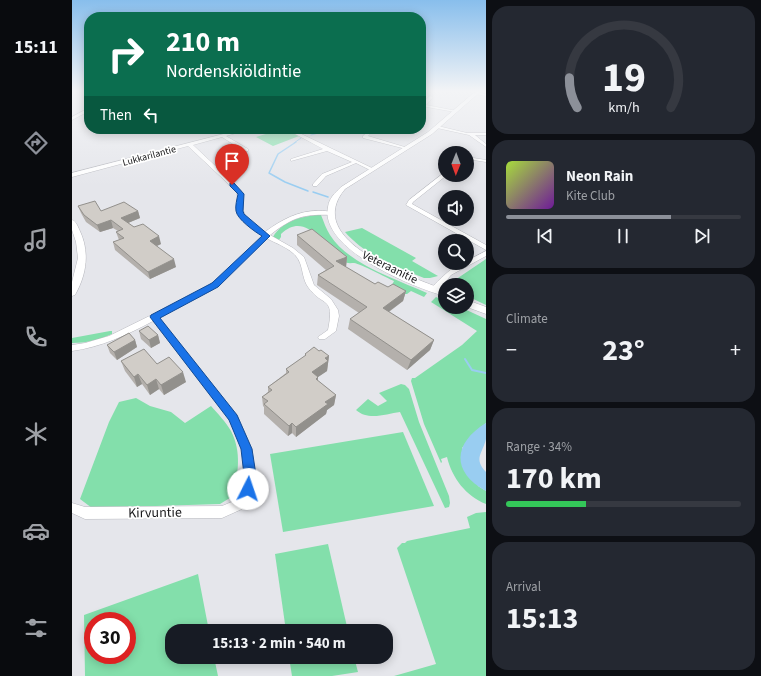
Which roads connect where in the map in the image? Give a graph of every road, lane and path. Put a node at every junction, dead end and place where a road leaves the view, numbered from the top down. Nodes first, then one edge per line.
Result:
1 (443, 123) edge
2 (438, 127) junction
3 (230, 134) edge
4 (298, 134) edge
5 (367, 134) edge
6 (470, 134) junction
7 (486, 134) edge
8 (223, 136) junction
9 (189, 144) junction
10 (486, 146) edge
11 (406, 148) junction
12 (327, 149) junction
13 (246, 150) dead end
14 (474, 159) edge
15 (292, 160) dead end
16 (486, 161) edge
17 (355, 162) junction
18 (372, 169) junction
19 (72, 175) edge
20 (438, 179) edge
21 (315, 185) dead end
22 (330, 213) junction
23 (72, 222) edge
24 (266, 236) junction
25 (486, 248) edge
26 (486, 253) edge
27 (435, 289) junction
28 (438, 290) edge
29 (72, 293) edge
30 (474, 306) edge
31 (486, 311) edge
32 (154, 317) junction
33 (322, 337) dead end
34 (72, 348) edge
35 (72, 508) edge

1 - 2 main road
2 - 6 street
2 - 11 main road
3 - 8 street, Lukkarilantie
4 - 12 street
5 - 11 street
6 - 7 street
6 - 10 street
8 - 9 street, Lukkarilantie
8 - 13 street
9 - 19 street, Lukkarilantie
9 - 24 street
11 - 18 main road
12 - 15 street
12 - 17 street
14 - 16 street
17 - 18 street
17 - 21 street
18 - 22 main road
20 - 25 street
22 - 24 street
22 - 27 main road, Veteraanitie
23 - 29 main road
24 - 32 street
24 - 33 street
26 - 27 street
27 - 28 main road, Veteraanitie
30 - 31 main road
32 - 34 street
32 - 35 street, Kirvuntie

